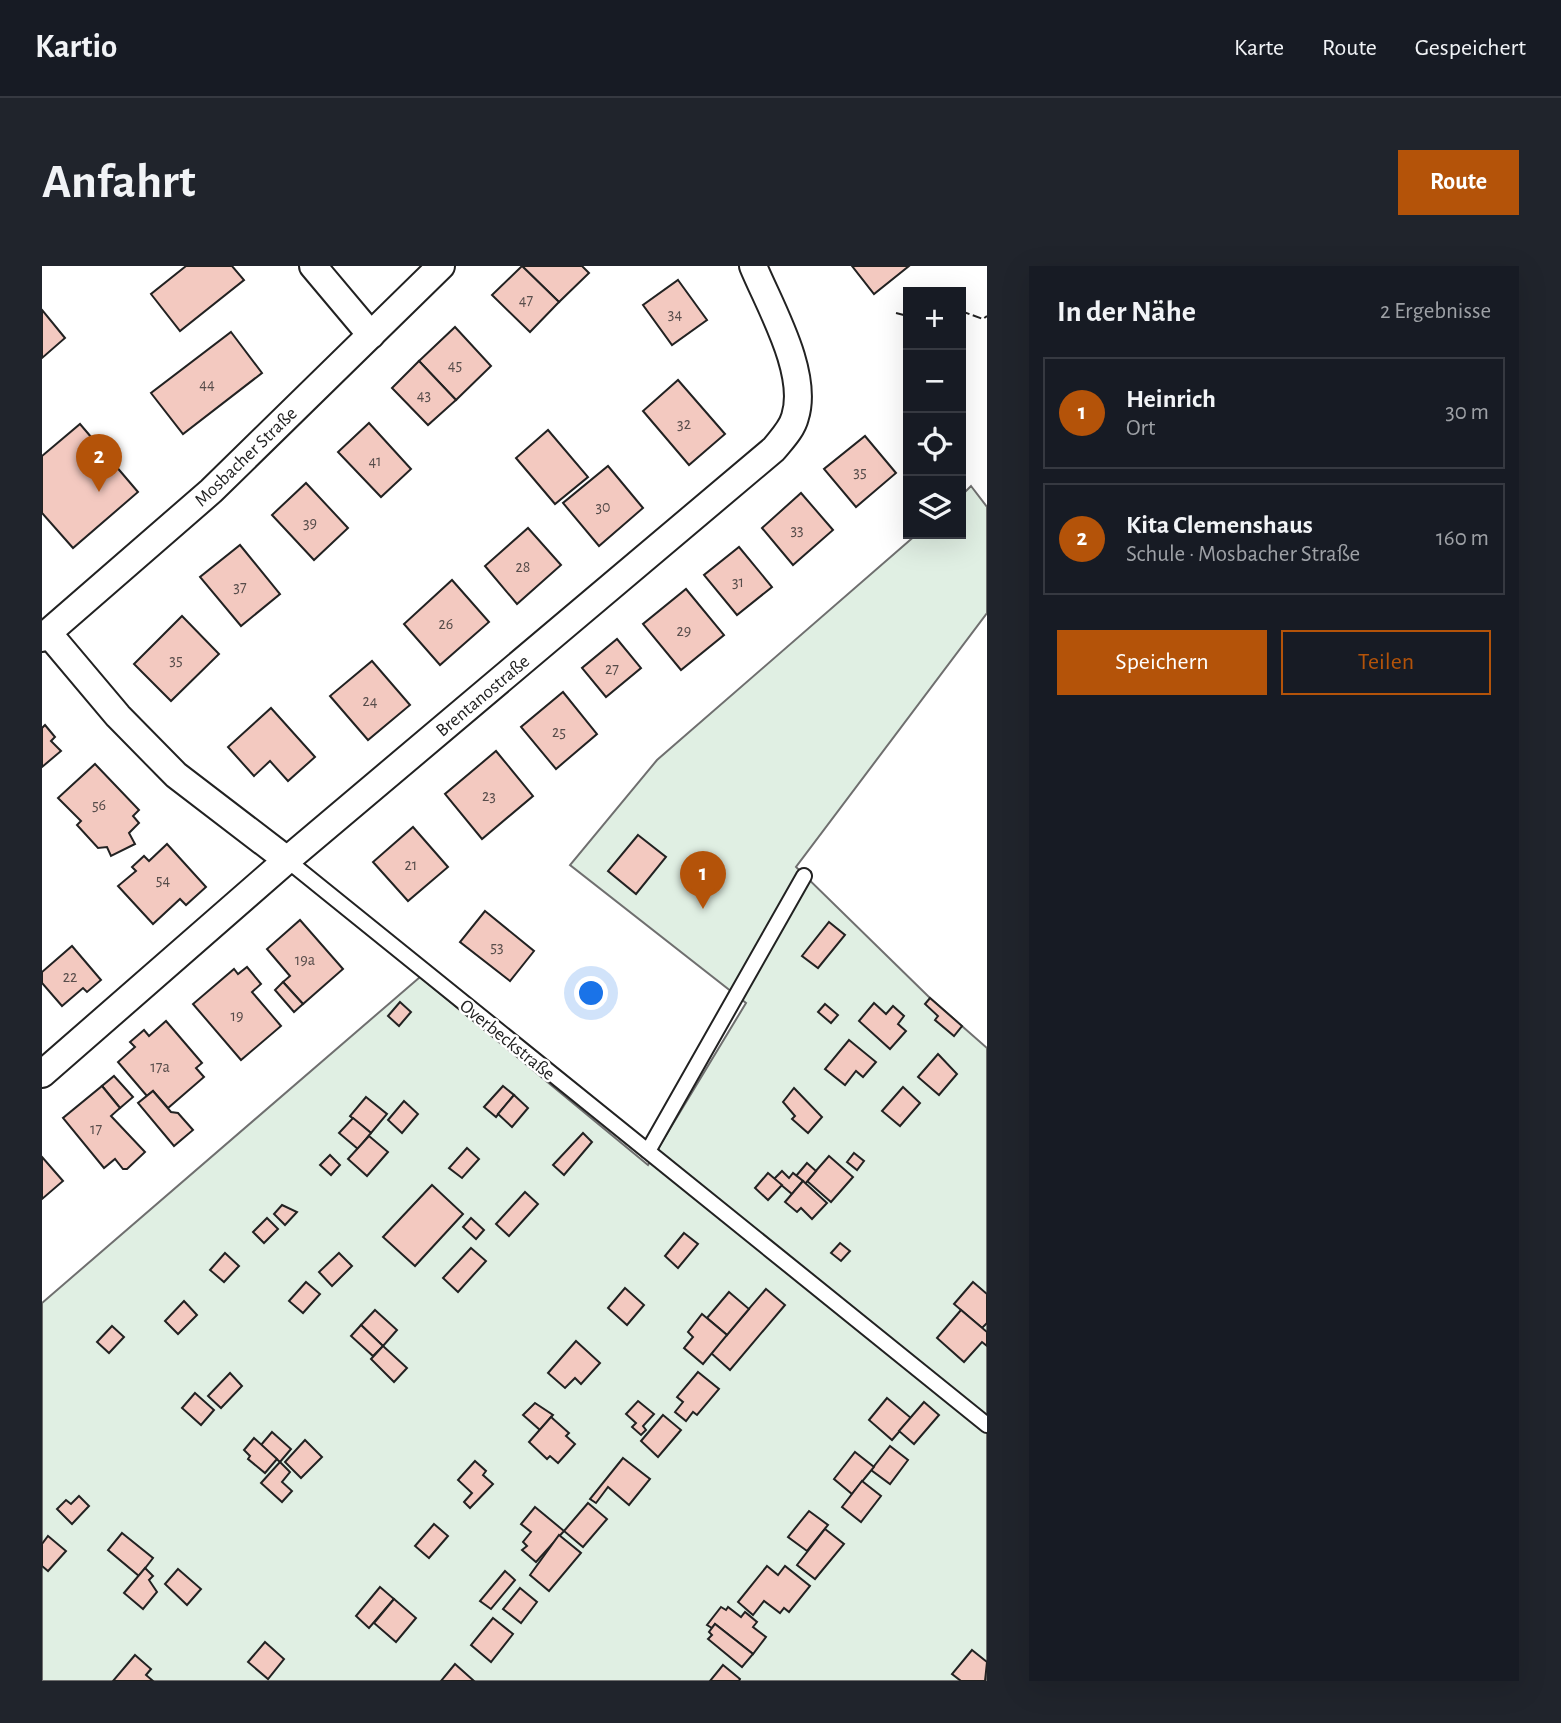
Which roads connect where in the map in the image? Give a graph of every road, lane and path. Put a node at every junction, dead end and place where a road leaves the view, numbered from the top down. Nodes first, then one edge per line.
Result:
1 (313, 266) edge
2 (441, 266) edge
3 (753, 266) edge
4 (371, 335) junction
5 (45, 636) edge
6 (287, 860) junction
7 (804, 876) dead end
8 (42, 1074) edge
9 (648, 1151) junction
10 (987, 1425) edge

1 - 4 street
2 - 4 street, Mosbacher Straße
3 - 6 street, Brentanostraße
4 - 5 street, Mosbacher Straße
5 - 6 street, Overbeckstraße
6 - 8 street, Brentanostraße
6 - 9 lane, Overbeckstraße
7 - 9 lane
9 - 10 lane, Overbeckstraße

